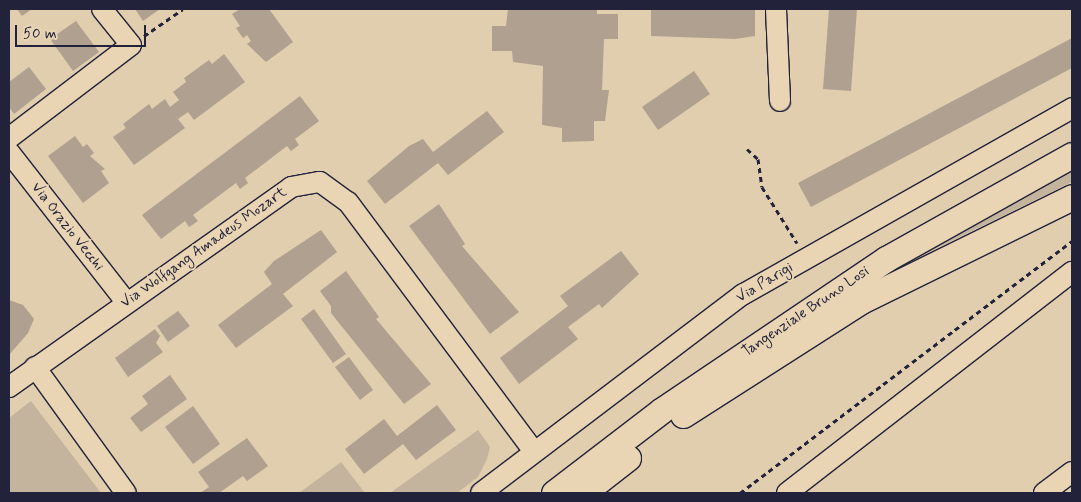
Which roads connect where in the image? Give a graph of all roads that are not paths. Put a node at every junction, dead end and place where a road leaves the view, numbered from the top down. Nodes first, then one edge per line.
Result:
1 (102, 9) edge
2 (776, 9) edge
3 (780, 101) dead end
4 (1072, 108) edge
5 (9, 138) edge
6 (9, 152) edge
7 (1072, 155) edge
8 (1072, 197) edge
9 (1072, 272) edge
10 (126, 302) junction
11 (35, 367) junction
12 (9, 387) edge
13 (533, 450) junction
14 (1072, 472) edge
15 (126, 493) edge
16 (481, 493) edge
17 (554, 493) edge
18 (583, 493) edge
19 (787, 493) edge
20 (1044, 493) edge

1 - 5 street
2 - 3 street
4 - 13 street, Via Parigi
6 - 10 street, Via Orazio Vecchi
7 - 17 main road, Tangenziale Bruno Losi
8 - 18 main road, Tangenziale Bruno Losi
9 - 19 street
10 - 11 street, Via Wolfgang Amadeus Mozart
10 - 13 street, Via Wolfgang Amadeus Mozart
11 - 12 street, Via Wolfgang Amadeus Mozart
11 - 15 street
13 - 16 street, Via Parigi
14 - 20 street

